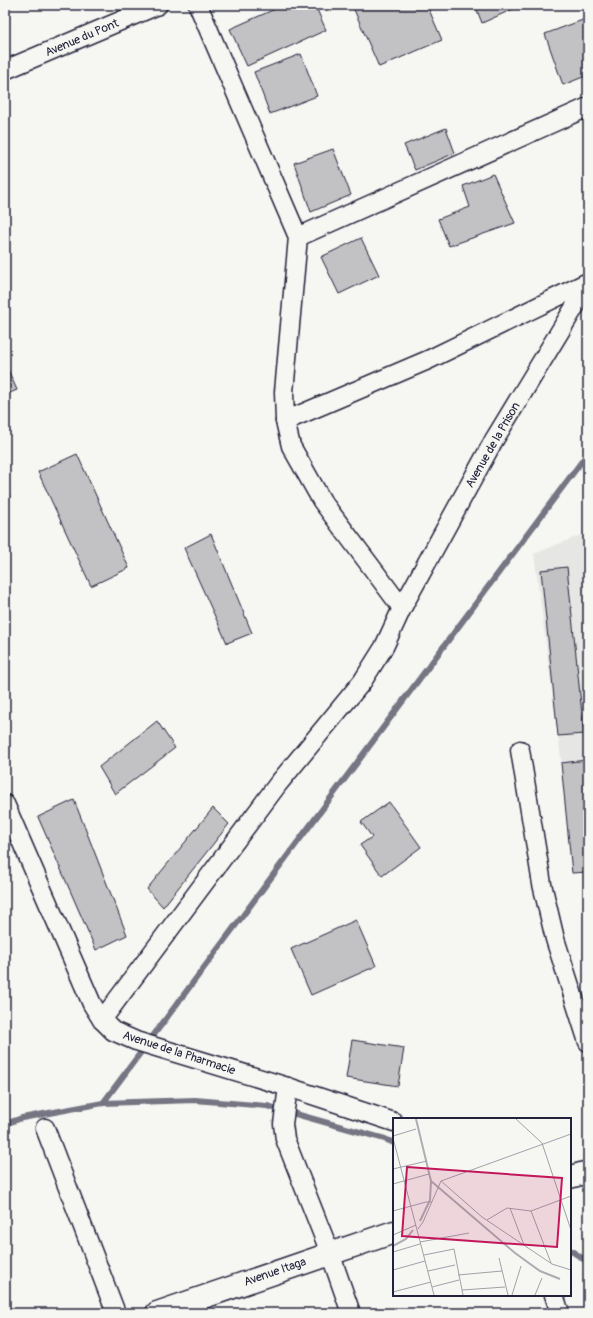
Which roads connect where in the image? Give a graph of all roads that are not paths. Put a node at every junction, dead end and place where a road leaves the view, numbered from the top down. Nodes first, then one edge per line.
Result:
1 (158, 5) edge
2 (198, 5) edge
3 (5, 70) edge
4 (588, 107) edge
5 (298, 237) junction
6 (588, 283) edge
7 (285, 421) junction
8 (402, 608) junction
9 (520, 750) dead end
10 (5, 804) edge
11 (102, 1020) junction
12 (588, 1042) edge
13 (287, 1093) junction
14 (393, 1122) edge
15 (45, 1128) dead end
16 (588, 1172) edge
17 (571, 1177) edge
18 (393, 1232) edge
19 (330, 1253) junction
20 (554, 1296) edge
21 (116, 1313) edge
22 (157, 1313) edge
23 (351, 1313) edge
24 (560, 1313) edge

1 - 3 street, Avenue du Pont
2 - 5 street
4 - 5 street
5 - 7 street
6 - 7 street
6 - 8 street, Avenue de la Prison
7 - 8 street
8 - 11 street, Avenue de la Prison
9 - 12 street
10 - 11 street, Avenue de la Pharmacie
11 - 13 street, Avenue de la Pharmacie
13 - 14 street, Avenue de la Pharmacie
13 - 19 street
15 - 21 street
16 - 17 street
18 - 19 street, Avenue Itaga
19 - 22 street, Avenue Itaga
19 - 23 street
20 - 24 street

